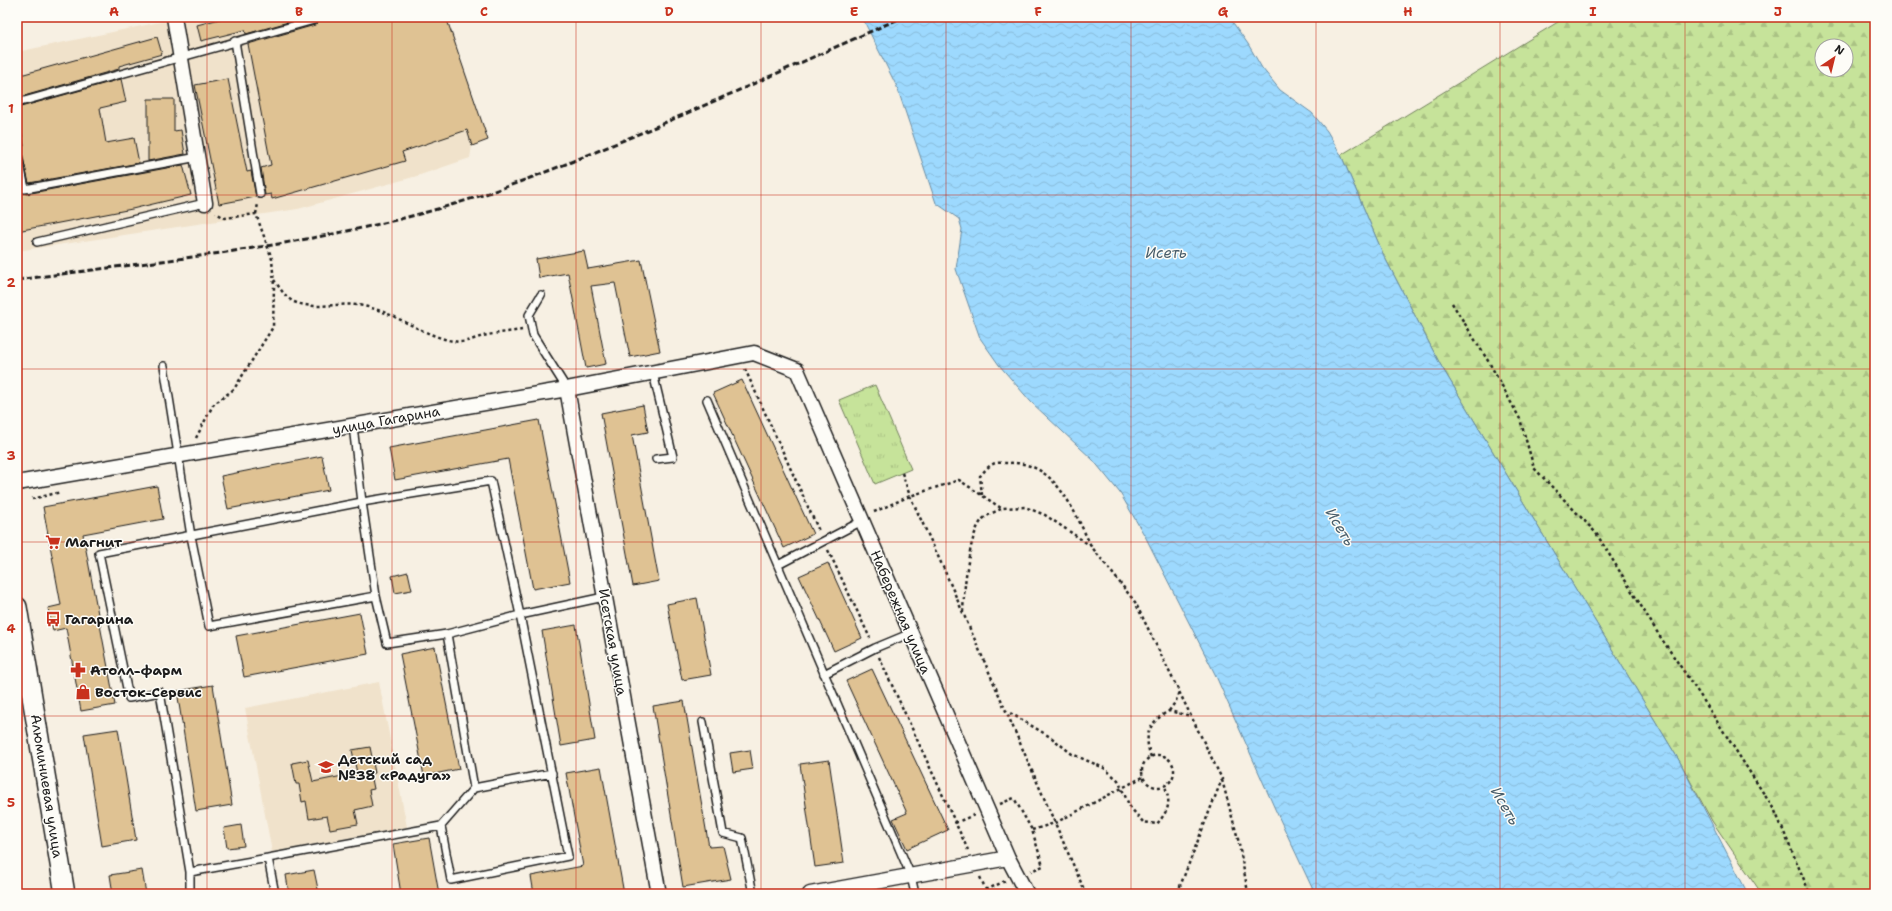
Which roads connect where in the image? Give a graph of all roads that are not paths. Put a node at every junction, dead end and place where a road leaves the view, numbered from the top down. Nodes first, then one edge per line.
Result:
1 (174, 17) edge
2 (314, 17) edge
3 (235, 41) junction
4 (180, 56) junction
5 (17, 103) edge
6 (17, 150) edge
7 (198, 158) junction
8 (260, 194) dead end
9 (205, 203) joint
10 (37, 242) dead end
11 (541, 295) dead end
12 (754, 353) joint
13 (164, 366) dead end
14 (653, 373) junction
15 (567, 389) junction
16 (707, 400) dead end
17 (352, 426) junction
18 (183, 454) junction
19 (656, 459) dead end
20 (17, 483) edge
21 (362, 502) junction
22 (861, 519) junction
23 (191, 536) junction
24 (778, 565) junction
25 (376, 596) junction
26 (604, 597) junction
27 (17, 607) edge
28 (520, 615) junction
29 (911, 633) junction
30 (447, 634) junction
31 (824, 674) junction
32 (703, 722) dead end
33 (552, 773) junction
34 (474, 788) junction
35 (441, 826) junction
36 (268, 858) junction
37 (1008, 858) junction
38 (190, 872) junction
39 (911, 876) junction
40 (65, 894) edge
41 (190, 894) edge
42 (275, 894) edge
43 (659, 894) edge
44 (754, 894) edge
45 (810, 894) edge
46 (915, 894) edge
47 (920, 894) edge
48 (1027, 894) edge

1 - 4 street
2 - 3 lane
3 - 4 lane
3 - 8 lane
4 - 5 lane
4 - 7 street
6 - 7 lane
7 - 9 street
9 - 10 lane
11 - 15 lane
12 - 14 street, улица Гагарина
12 - 22 street, Набережная улица
13 - 18 lane
14 - 15 street, улица Гагарина
14 - 19 lane
15 - 17 street, улица Гагарина
15 - 26 street, Исетская улица
16 - 24 lane
17 - 18 street, улица Гагарина
17 - 21 lane
18 - 20 street, улица Гагарина
18 - 23 lane
21 - 23 lane
21 - 25 lane
21 - 28 lane
22 - 24 lane
22 - 29 street, Набережная улица
23 - 25 lane
23 - 38 lane
24 - 31 lane
25 - 30 lane
26 - 28 lane
26 - 43 street, Исетская улица
27 - 40 main road, Алюминиевая улица
28 - 30 lane
28 - 33 lane
29 - 31 lane
29 - 37 street, Набережная улица
30 - 34 lane
31 - 39 lane
32 - 44 lane
33 - 34 lane
33 - 35 lane
34 - 35 lane
35 - 36 lane
36 - 38 lane
36 - 42 lane
37 - 39 street
37 - 48 street, Набережная улица
38 - 41 lane
39 - 45 street
39 - 46 lane
39 - 47 lane

